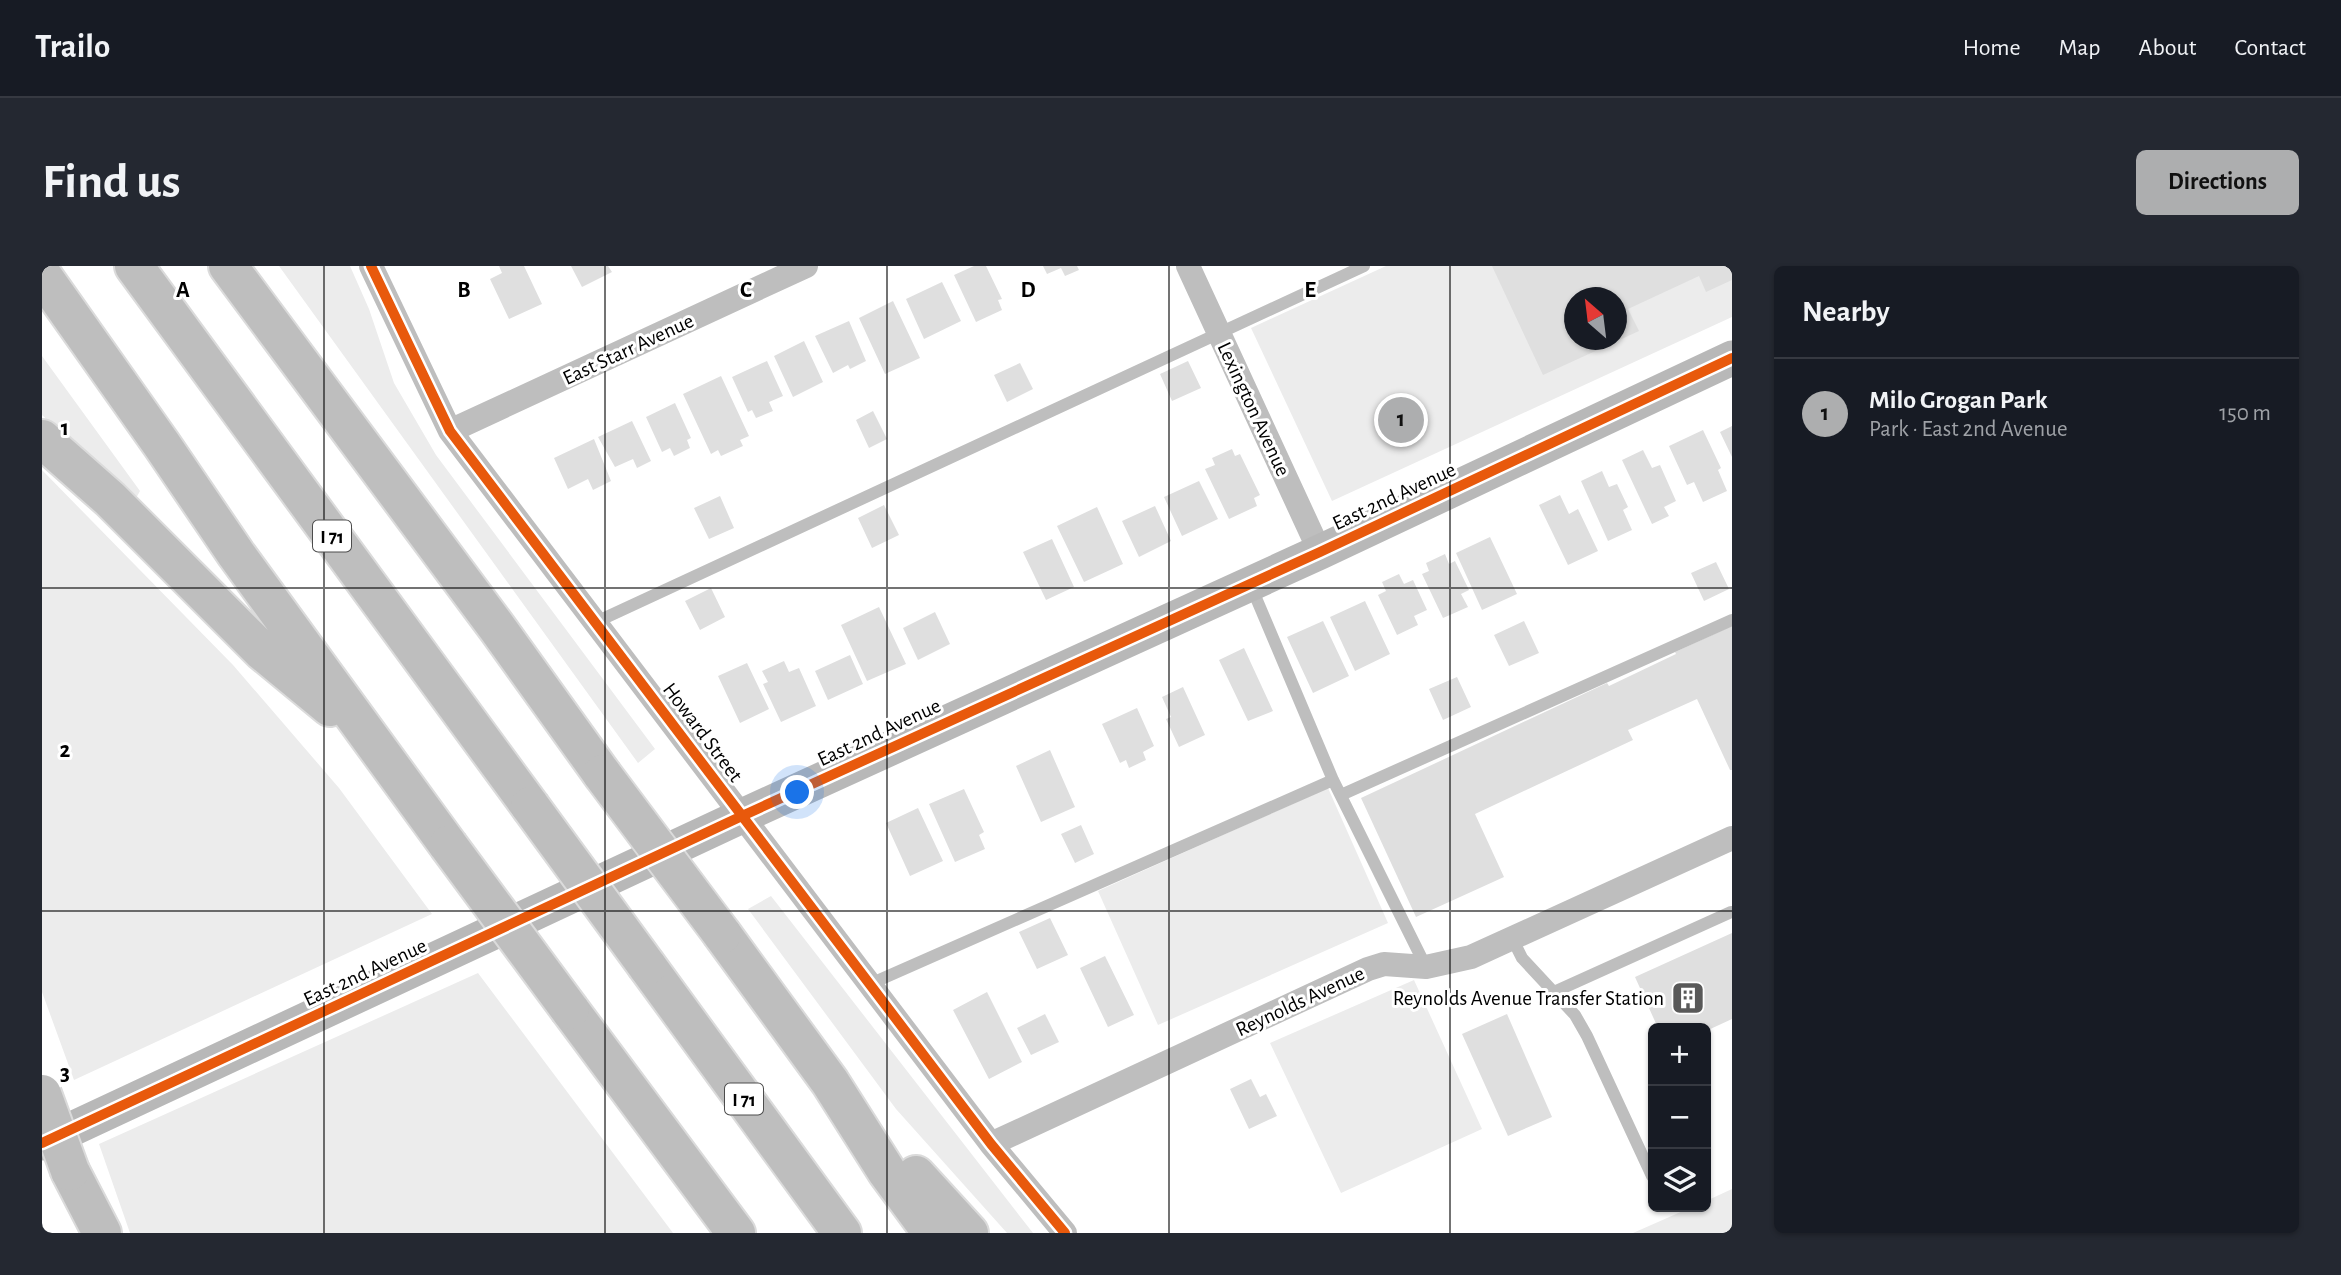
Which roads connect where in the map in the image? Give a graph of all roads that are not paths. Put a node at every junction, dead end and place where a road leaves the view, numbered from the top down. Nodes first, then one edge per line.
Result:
1 (134, 266) edge
2 (228, 266) edge
3 (371, 266) edge
4 (806, 266) edge
5 (1188, 266) edge
6 (1364, 266) edge
7 (42, 275) edge
8 (1219, 333) junction
9 (1732, 358) edge
10 (450, 431) junction
11 (42, 439) edge
12 (1320, 552) junction
13 (1250, 584) junction
14 (1732, 620) edge
15 (596, 622) junction
16 (376, 746) junction
17 (1333, 780) junction
18 (1341, 795) junction
19 (742, 816) junction
20 (1732, 838) edge
21 (1731, 912) edge
22 (1511, 938) junction
23 (1426, 967) junction
24 (870, 984) junction
25 (1554, 992) junction
26 (830, 1083) junction
27 (42, 1094) edge
28 (42, 1143) edge
29 (991, 1144) junction
30 (1648, 1167) edge
31 (70, 1171) junction
32 (88, 1233) edge
33 (102, 1233) edge
34 (736, 1233) edge
35 (842, 1233) edge
36 (932, 1233) edge
37 (969, 1233) edge
38 (1065, 1233) edge

1 - 35 highway, I 71, bridge
2 - 26 highway, bridge
3 - 10 street, Howard Street
4 - 10 street, East Starr Avenue
5 - 8 street, Lexington Avenue
6 - 8 lane
7 - 16 highway
8 - 12 street, Lexington Avenue
8 - 15 lane
9 - 12 street, East 2nd Avenue
10 - 15 street, Howard Street
11 - 16 highway
12 - 13 street, East 2nd Avenue
13 - 17 lane
13 - 19 street, East 2nd Avenue
14 - 18 lane
15 - 19 street, Howard Street
16 - 34 highway, bridge
17 - 18 lane
17 - 24 lane
18 - 23 lane
19 - 24 street, Howard Street
19 - 28 street, East 2nd Avenue
20 - 22 street, Reynolds Avenue
21 - 25 lane
22 - 23 street, Reynolds Avenue
22 - 25 lane
23 - 29 street, Reynolds Avenue
24 - 29 street, Howard Street
25 - 30 lane
26 - 36 highway
26 - 37 highway
27 - 31 highway, bridge
29 - 38 street, Howard Street
31 - 32 highway
31 - 33 highway

